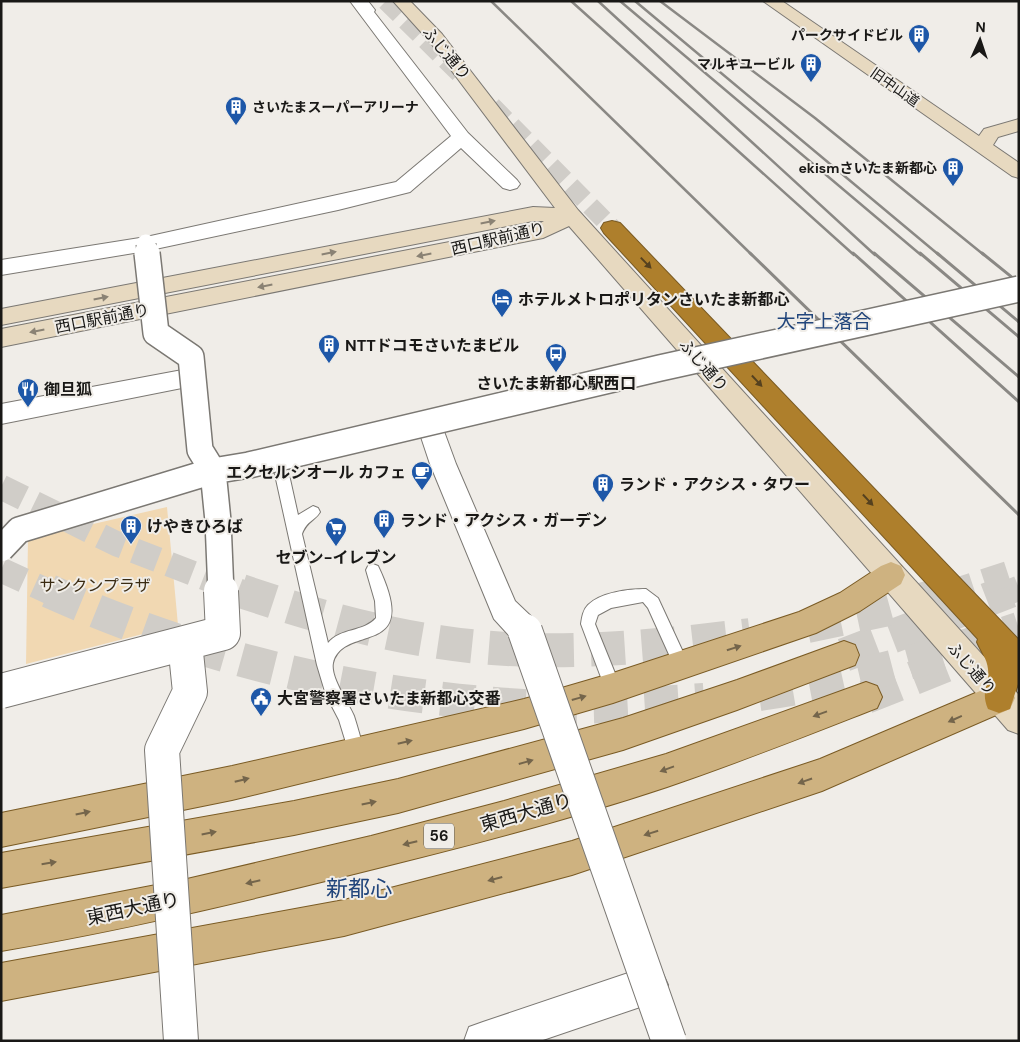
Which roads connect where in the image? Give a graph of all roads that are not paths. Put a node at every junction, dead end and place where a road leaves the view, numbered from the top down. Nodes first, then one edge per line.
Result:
1 (358, 1) edge
2 (400, 1) edge
3 (771, 1) edge
4 (1019, 125) edge
5 (461, 137) junction
6 (982, 146) junction
7 (1010, 147) dead end
8 (1019, 172) edge
9 (510, 184) dead end
10 (571, 215) junction
11 (612, 228) tunnel mouth
12 (146, 244) junction
13 (1, 268) edge
14 (1019, 289) edge
15 (1, 317) edge
16 (1, 338) edge
17 (695, 353) junction
18 (193, 377) junction
19 (1, 414) edge
20 (429, 422) junction
21 (213, 471) junction
22 (313, 512) dead end
23 (295, 535) junction
24 (1, 549) edge
25 (373, 570) dead end
26 (891, 575) junction
27 (980, 620) junction
28 (185, 643) junction
29 (844, 655) tunnel mouth
30 (1019, 662) edge
31 (325, 665) junction
32 (681, 665) junction
33 (612, 688) junction
34 (1, 691) edge
35 (866, 697) tunnel mouth
36 (1009, 709) edge
37 (357, 753) junction
38 (1, 830) edge
39 (1, 871) edge
40 (1, 933) edge
41 (1, 982) edge
42 (649, 985) junction
43 (181, 1041) edge
44 (483, 1041) edge
45 (669, 1041) edge

1 - 5 street
2 - 10 main road, ふじ通り
3 - 6 main road, 旧中山道
4 - 6 main road
5 - 9 street
5 - 12 street
6 - 7 main road
6 - 8 main road, 旧中山道
15 -> 10 main road, 西口駅前通り
10 -> 16 main road, 西口駅前通り
10 - 17 main road, ふじ通り
11 -> 27 highway
12 - 13 street
12 - 18 street, bridge
14 - 20 street, bridge
17 - 23 lane
17 - 26 main road, ふじ通り
18 - 19 street
18 - 21 street, bridge
20 - 21 street, bridge
20 - 42 street, bridge
21 - 24 street, bridge
21 - 28 street, bridge
22 - 23 lane
23 - 31 lane
25 - 31 lane
32 -> 26 main road
26 - 36 main road, ふじ通り
27 - 30 highway
27 - 36 highway
28 - 34 street, bridge
28 - 43 street, bridge
39 -> 29 main road
31 - 37 lane
32 - 33 main road
32 - 33 lane
37 -> 33 main road
35 -> 40 main road, 東西大通り / 56
36 -> 41 main road
38 -> 37 main road
42 - 44 street
42 - 45 street, bridge

